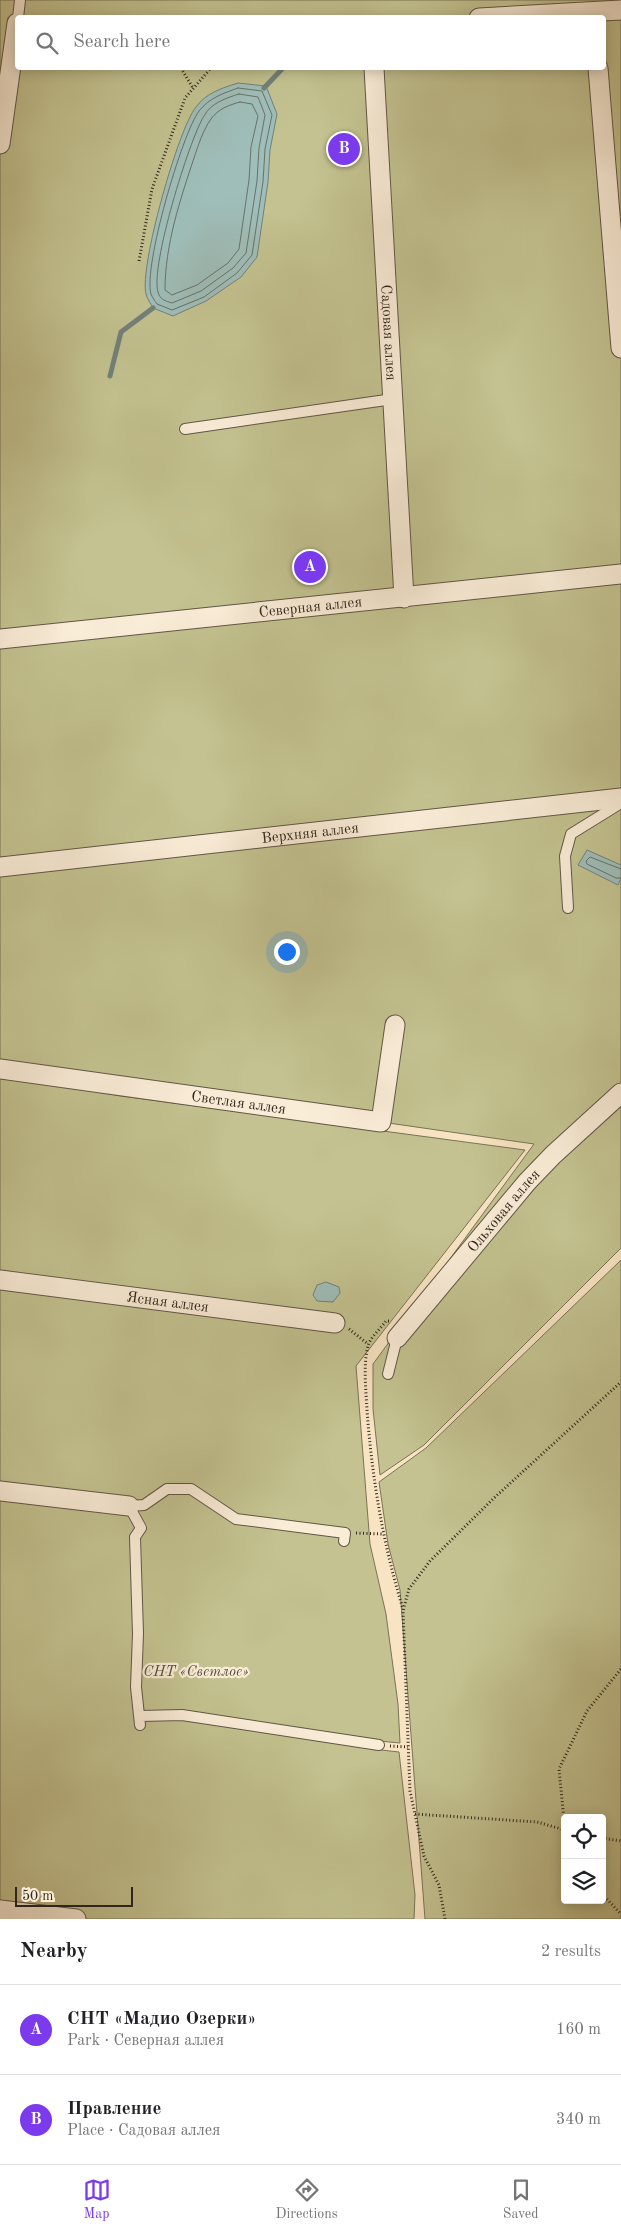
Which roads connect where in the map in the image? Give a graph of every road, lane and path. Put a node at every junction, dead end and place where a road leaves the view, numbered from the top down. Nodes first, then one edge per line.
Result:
1 (20, 0) edge
2 (621, 10) edge
3 (16, 15) edge
4 (594, 15) edge
5 (14, 21) edge
6 (182, 70) edge
7 (208, 70) edge
8 (374, 70) edge
9 (598, 70) edge
10 (193, 88) junction
11 (0, 144) edge
12 (139, 261) dead end
13 (621, 348) edge
14 (394, 400) junction
15 (185, 429) dead end
16 (621, 574) edge
17 (404, 598) junction
18 (0, 638) edge
19 (621, 798) edge
20 (621, 803) edge
21 (0, 867) edge
22 (568, 908) dead end
23 (395, 1024) dead end
24 (0, 1069) edge
25 (621, 1093) edge
26 (0, 1280) edge
27 (386, 1321) dead end
28 (335, 1323) joint
29 (397, 1338) joint
30 (368, 1344) junction
31 (388, 1374) dead end
32 (621, 1382) edge
33 (0, 1491) edge
34 (129, 1506) junction
35 (383, 1534) junction
36 (345, 1537) joint
37 (404, 1611) junction
38 (621, 1668) edge
39 (379, 1745) joint
40 (408, 1746) junction
41 (415, 1814) junction
42 (563, 1814) edge
43 (561, 1829) edge
44 (606, 1839) edge
45 (621, 1841) edge
46 (606, 1898) edge
47 (0, 1910) edge
48 (621, 1914) edge
49 (76, 1919) edge
50 (445, 1919) edge

1 - 3 lane
2 - 4 street
5 - 11 street
6 - 10 path
7 - 10 path
8 - 14 street, Садовая аллея
9 - 13 street
10 - 12 path
14 - 15 lane
14 - 17 street, Садовая аллея
16 - 17 street, Северная аллея
17 - 18 street, Северная аллея
19 - 21 street, Верхняя аллея
20 - 22 lane
23 - 24 street, Светлая аллея
25 - 29 street, Ольховая аллея
26 - 28 street, Ясная аллея
27 - 30 path
28 - 30 path
29 - 31 lane
30 - 35 path
32 - 37 path
33 - 34 street
34 - 36 lane
34 - 39 lane
35 - 36 path
35 - 37 path
37 - 40 path
38 - 42 path
39 - 40 path
40 - 41 path
41 - 43 path
41 - 50 path
44 - 45 path
46 - 48 path
47 - 49 street

